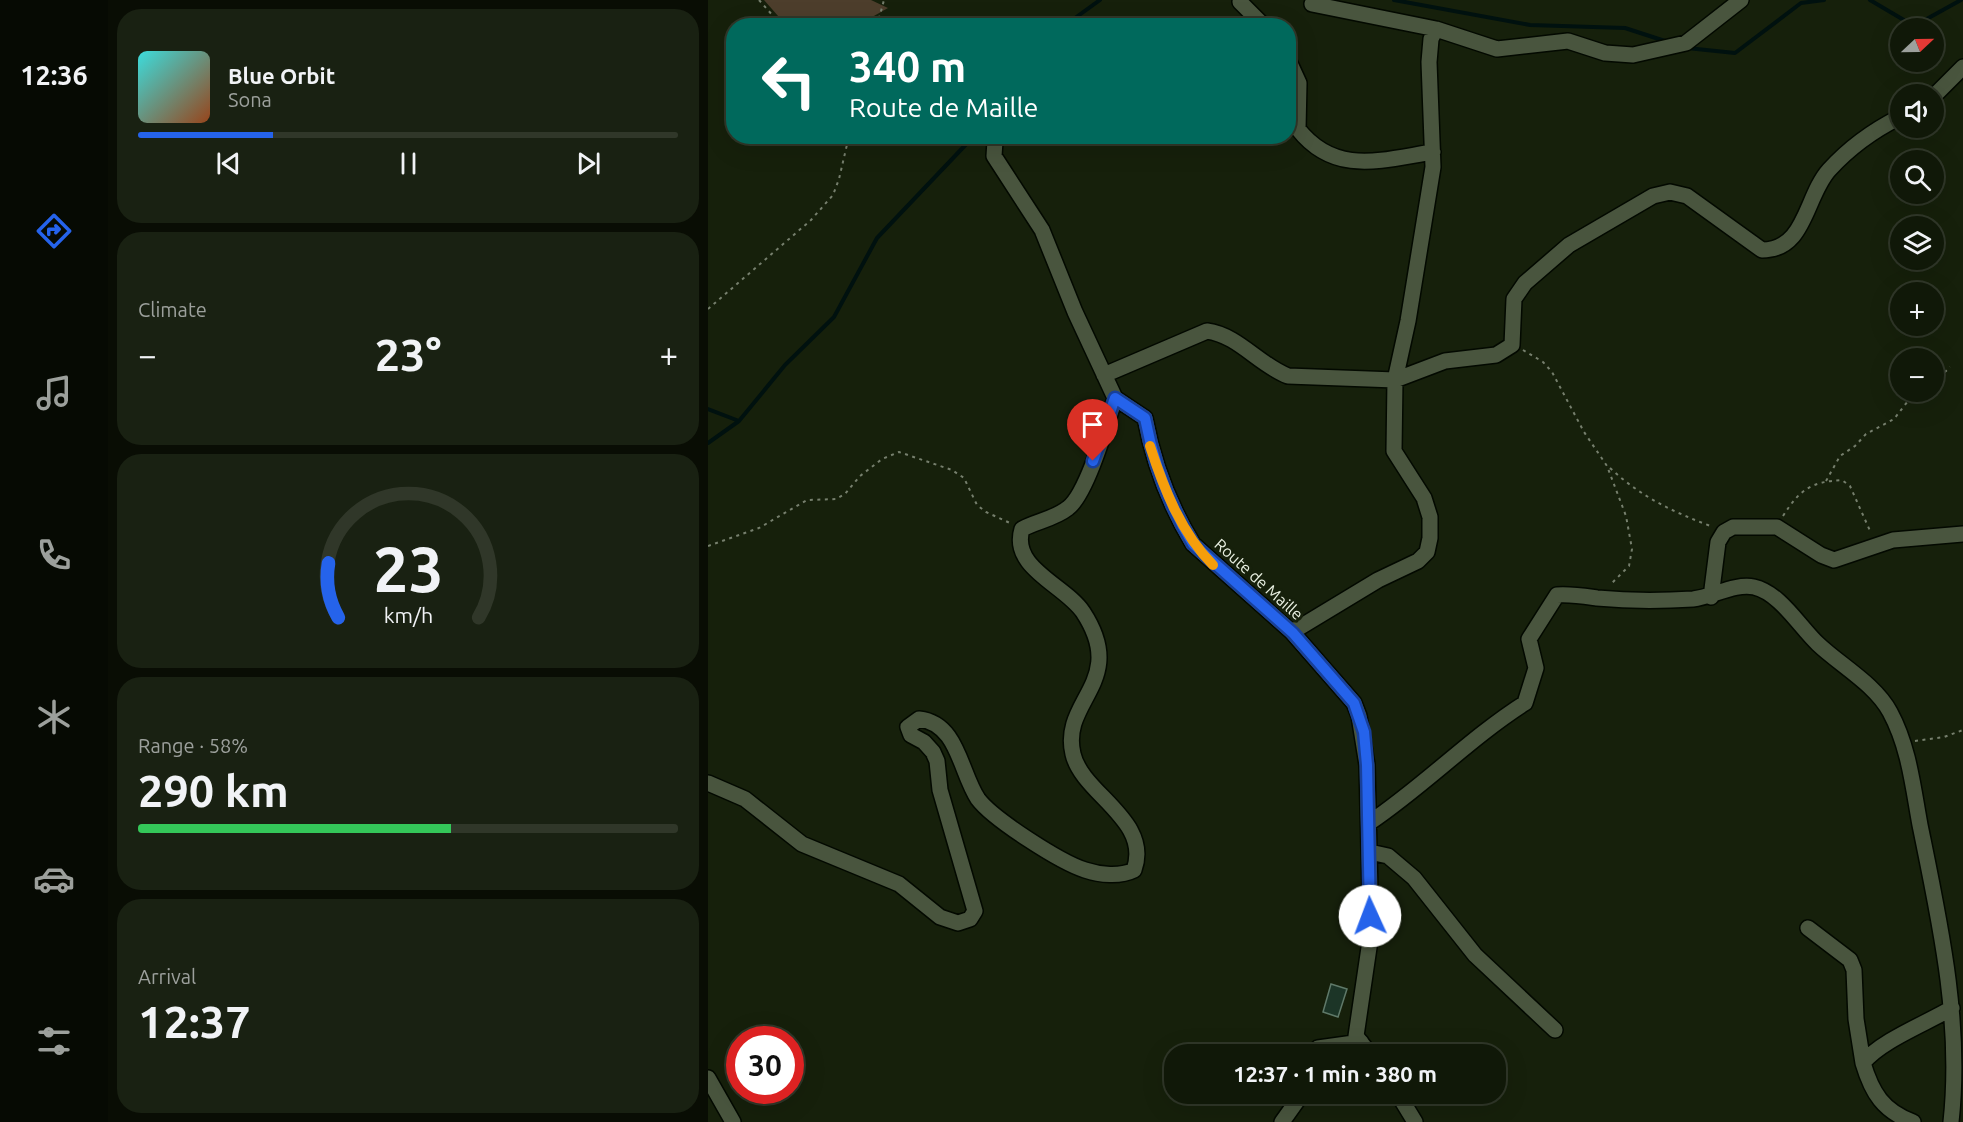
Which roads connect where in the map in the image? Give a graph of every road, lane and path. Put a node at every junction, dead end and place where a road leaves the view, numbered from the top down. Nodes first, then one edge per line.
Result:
1 (759, 0) edge
2 (884, 0) edge
3 (1741, 0) edge
4 (1240, 2) dead end
5 (1312, 4) dead end
6 (775, 18) edge
7 (879, 18) edge
8 (1256, 18) edge
9 (1436, 29) junction
10 (1963, 67) edge
11 (1296, 76) edge
12 (1944, 86) edge
13 (1890, 123) edge
14 (847, 144) edge
15 (995, 144) edge
16 (1433, 152) junction
17 (708, 309) edge
18 (1512, 345) junction
19 (1950, 367) dead end
20 (1944, 373) edge
21 (1104, 375) junction
22 (1395, 380) junction
23 (1115, 398) junction
24 (1907, 402) edge
25 (1607, 466) junction
26 (1826, 481) junction
27 (1777, 526) junction
28 (1022, 529) junction
29 (1724, 532) junction
30 (1963, 534) edge
31 (1880, 545) junction
32 (708, 546) edge
33 (1712, 597) junction
34 (1598, 598) junction
35 (1293, 633) junction
36 (1963, 730) edge
37 (1904, 742) junction
38 (708, 783) edge
39 (1369, 823) junction
40 (1370, 852) junction
41 (1808, 928) dead end
42 (1952, 1008) junction
43 (1555, 1030) dead end
44 (1363, 1044) edge
45 (1863, 1063) junction
46 (708, 1078) edge
47 (1295, 1104) edge
48 (1404, 1104) edge
49 (733, 1122) edge
50 (1282, 1122) edge
51 (1415, 1122) edge
52 (1913, 1122) edge
53 (1951, 1122) edge

1 - 6 path
2 - 7 path
3 - 9 street
4 - 8 street
5 - 9 street
9 - 16 street
10 - 12 street
11 - 16 street
13 - 18 street
14 - 17 path
15 - 21 street
16 - 22 street
18 - 22 street
18 - 25 path
19 - 20 path
21 - 22 street
21 - 23 street
22 - 35 street
23 - 28 street
23 - 35 street, Route de Maille
24 - 26 path
25 - 29 path
25 - 34 path
26 - 27 path
26 - 31 path
27 - 29 street
27 - 31 street
28 - 32 path
28 - 38 street
29 - 33 street
30 - 31 street
33 - 34 street
33 - 37 street
34 - 39 street
35 - 39 street, Route de Maille
36 - 37 path
37 - 42 street
39 - 40 street, Route de Maille
40 - 43 street
40 - 44 street, Route de Maille
41 - 45 street
42 - 45 street
42 - 53 street
45 - 52 street
46 - 49 street
47 - 50 street
48 - 51 street

